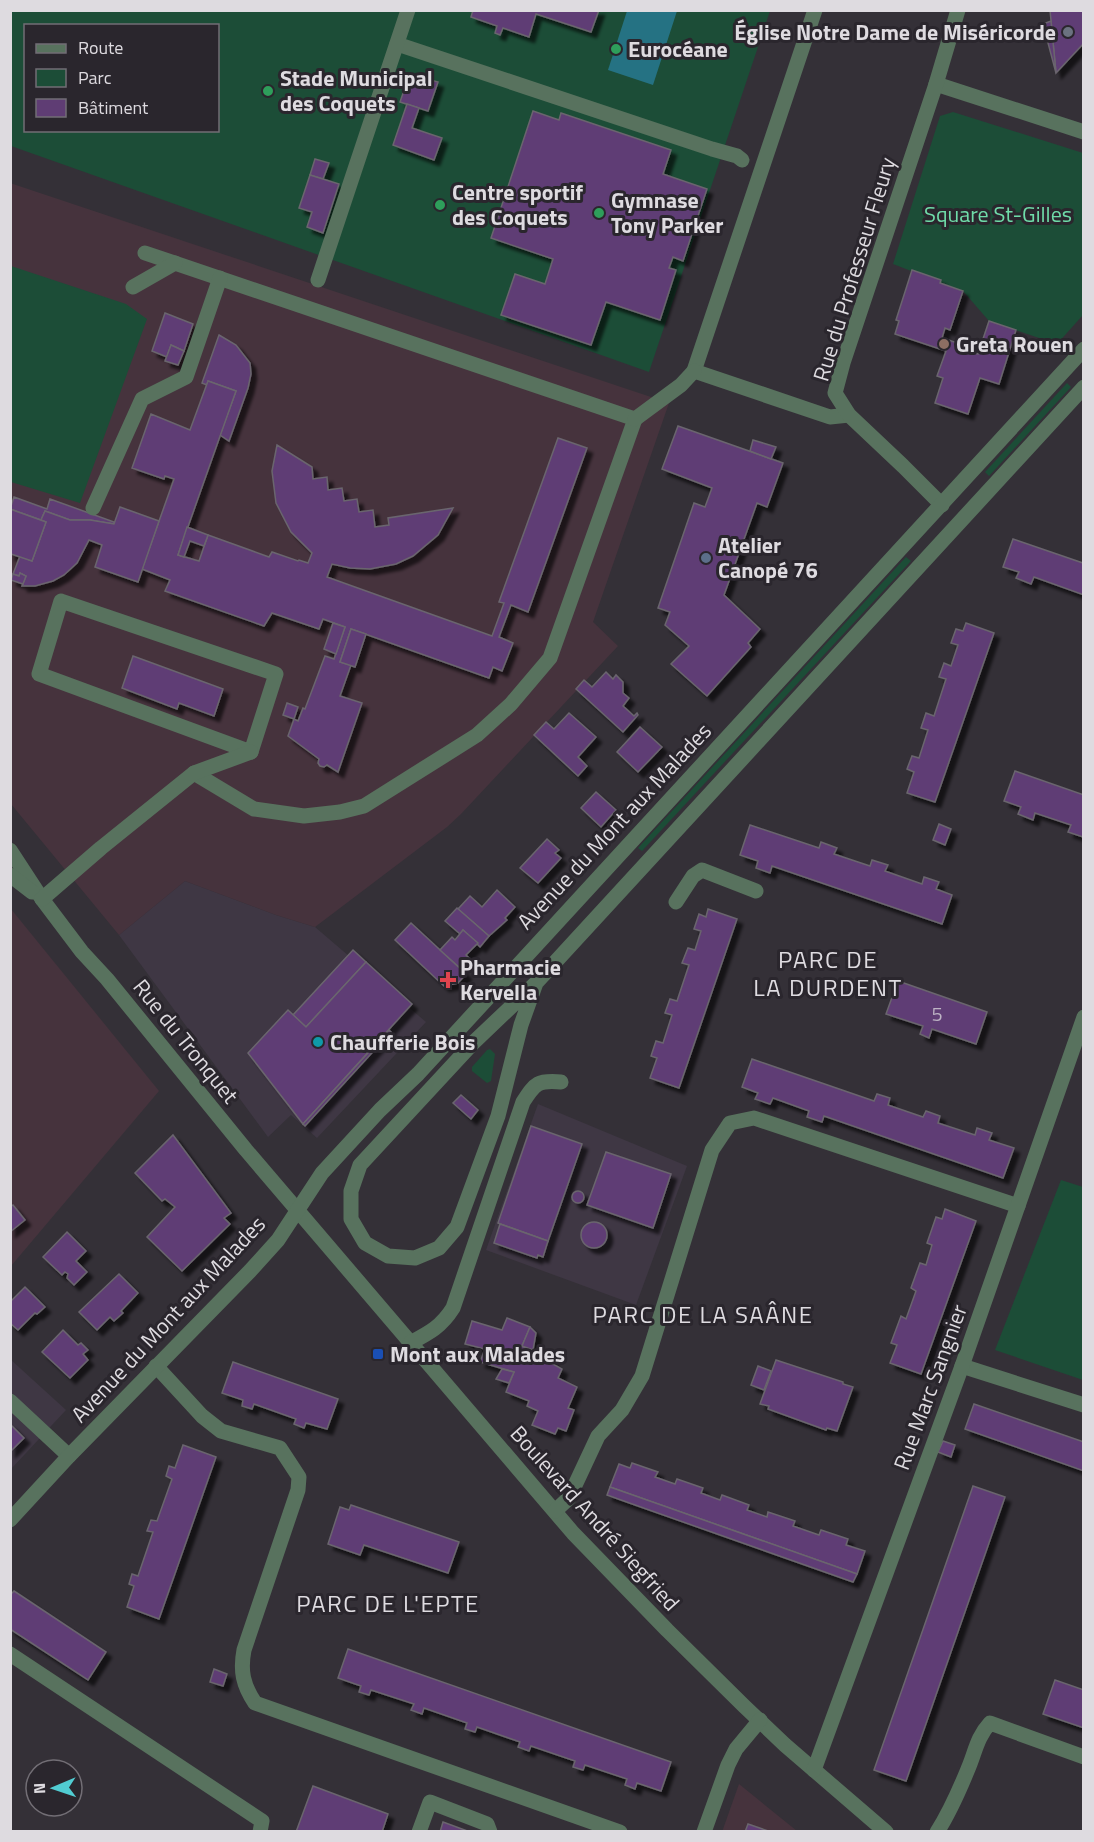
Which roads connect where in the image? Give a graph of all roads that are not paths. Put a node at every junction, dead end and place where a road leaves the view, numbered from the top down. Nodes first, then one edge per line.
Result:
1 (408, 10) edge
2 (815, 10) edge
3 (958, 10) edge
4 (397, 44) junction
5 (936, 84) junction
6 (1083, 132) edge
7 (742, 160) dead end
8 (145, 253) dead end
9 (175, 263) junction
10 (220, 279) junction
11 (318, 280) dead end
12 (133, 287) dead end
13 (1083, 350) edge
14 (694, 371) junction
15 (1083, 387) edge
16 (849, 415) junction
17 (635, 419) junction
18 (942, 505) junction
19 (93, 508) dead end
20 (251, 752) junction
21 (194, 773) junction
22 (10, 850) edge
23 (10, 875) edge
24 (756, 891) dead end
25 (42, 899) junction
26 (676, 903) dead end
27 (536, 982) junction
28 (1083, 1017) edge
29 (561, 1082) dead end
30 (1018, 1206) junction
31 (298, 1210) junction
32 (410, 1343) junction
33 (156, 1366) junction
34 (962, 1366) junction
35 (10, 1401) edge
36 (1083, 1405) edge
37 (69, 1456) junction
38 (555, 1511) junction
39 (10, 1520) edge
40 (10, 1654) edge
41 (760, 1720) junction
42 (1083, 1757) edge
43 (814, 1770) junction
44 (942, 1830) edge
45 (260, 1832) edge
46 (419, 1832) edge
47 (490, 1832) edge
48 (620, 1832) edge
49 (704, 1832) edge
50 (886, 1832) edge

1 - 4 street
2 - 14 street
3 - 5 street, Rue du Professeur Fleury
4 - 7 street
4 - 11 street
5 - 6 street
5 - 16 street, Rue du Professeur Fleury
8 - 9 street
9 - 10 street
9 - 12 street
10 - 17 street
10 - 19 street
13 - 18 street, Avenue du Mont aux Malades
14 - 16 street
14 - 17 street
15 - 27 street
16 - 18 street, Rue du Professeur Fleury
17 - 21 street
18 - 31 street, Avenue du Mont aux Malades
20 - 20 street
20 - 21 street
21 - 25 street
22 - 25 street, Rue du Tronquet
23 - 25 street, Rue du Tronquet
24 - 26 street
25 - 31 street, Rue du Tronquet
27 - 27 street
28 - 30 street, Rue Marc Sangnier
29 - 32 street
30 - 34 street, Rue Marc Sangnier
30 - 38 street
31 - 32 street, Boulevard André Siegfried
31 - 33 street, Avenue du Mont aux Malades
32 - 38 street, Boulevard André Siegfried
33 - 37 street, Avenue du Mont aux Malades
33 - 48 street
34 - 36 street
34 - 43 street, Rue Marc Sangnier
35 - 37 street
37 - 39 street, Avenue du Mont aux Malades
38 - 41 street, Boulevard André Siegfried
40 - 45 street
41 - 43 street, Boulevard André Siegfried
41 - 49 street
42 - 44 street
43 - 50 street, Boulevard André Siegfried
46 - 47 street

